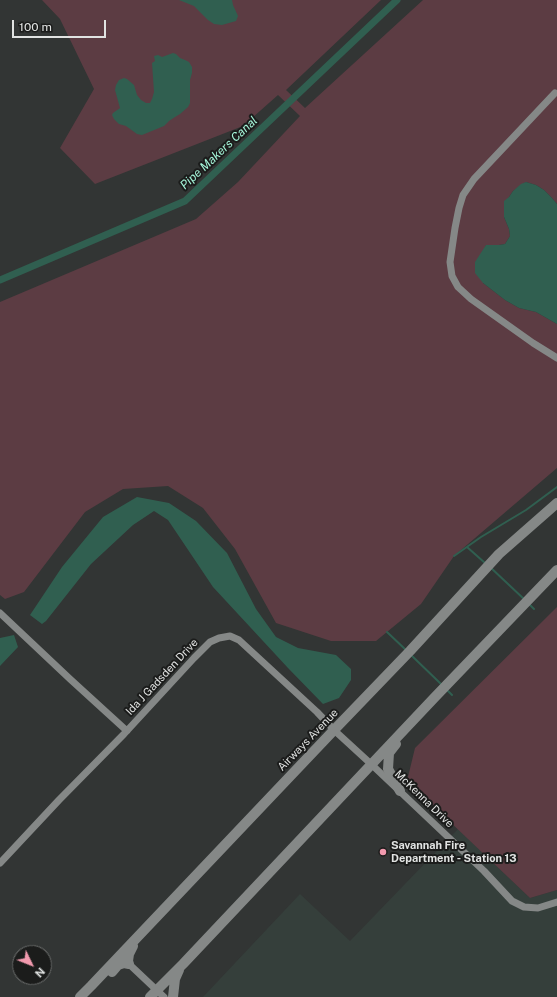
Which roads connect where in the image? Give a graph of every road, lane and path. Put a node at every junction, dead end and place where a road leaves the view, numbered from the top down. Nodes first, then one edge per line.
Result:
1 (555, 93) dead end
2 (557, 358) edge
3 (557, 503) edge
4 (557, 570) edge
5 (0, 613) edge
6 (419, 713) junction
7 (334, 730) junction
8 (127, 731) junction
9 (371, 764) junction
10 (400, 791) junction
11 (0, 863) edge
12 (557, 902) edge
13 (136, 939) junction
14 (130, 964) junction
15 (183, 964) junction
16 (91, 986) junction
17 (153, 993) edge
18 (80, 997) edge
19 (164, 997) edge
20 (173, 997) edge

1 - 2 street
3 - 7 main road, Airways Avenue
4 - 6 main road
5 - 8 street
6 - 9 main road
6 - 10 main road
7 - 8 street, Ida J Gadsden Drive
7 - 9 street, Ida J Gadsden Drive
7 - 13 main road, Airways Avenue
8 - 11 street, Ida J Gadsden Drive
9 - 10 street, McKenna Drive
9 - 15 main road
10 - 12 street, McKenna Drive
13 - 14 main road
13 - 16 main road, Airways Avenue
14 - 16 main road
14 - 17 street
15 - 17 main road
15 - 20 main road
16 - 18 main road, Airways Avenue
17 - 19 street

